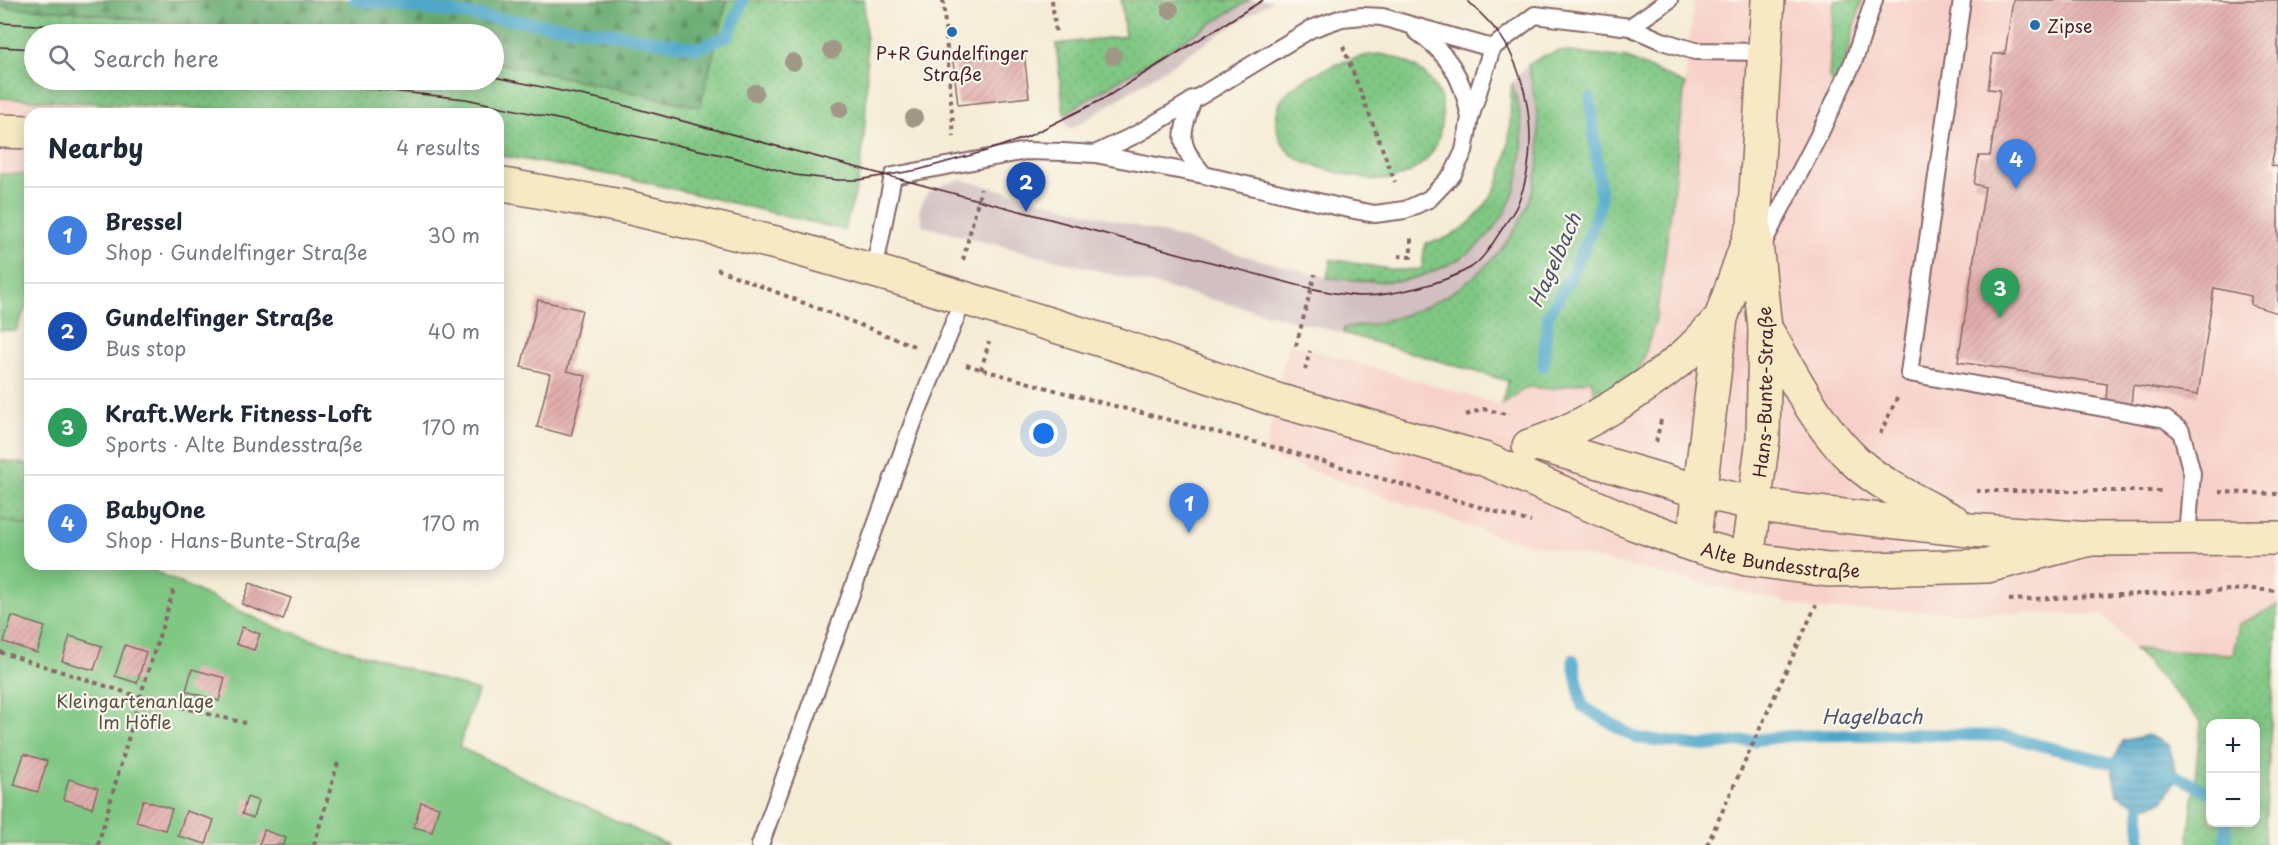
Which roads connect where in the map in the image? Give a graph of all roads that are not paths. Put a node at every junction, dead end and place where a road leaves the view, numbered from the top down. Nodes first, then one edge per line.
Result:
1 (1669, 0) edge
2 (1768, 0) edge
3 (1874, 0) edge
4 (1962, 0) edge
5 (1405, 23) junction
6 (1630, 27) junction
7 (1492, 48) junction
8 (1764, 52) junction
9 (1193, 99) junction
10 (1470, 118) junction
11 (0, 131) edge
12 (24, 132) edge
13 (1095, 154) junction
14 (1204, 175) junction
15 (504, 185) edge
16 (1755, 240) junction
17 (874, 271) junction
18 (964, 298) junction
19 (1721, 318) junction
20 (1765, 328) junction
21 (1537, 444) junction
22 (1484, 459) junction
23 (1699, 491) junction
24 (1755, 504) junction
25 (1970, 530) junction
26 (2187, 537) junction
27 (2278, 538) edge
28 (2090, 539) junction
29 (1693, 545) junction
30 (1747, 559) junction
31 (760, 845) edge

1 - 6 lane
2 - 8 street, Hans-Bunte-Straße
3 - 16 lane
4 - 26 lane
5 - 7 lane
5 - 9 lane
5 - 10 lane
6 - 7 lane
6 - 8 lane
7 - 10 lane
8 - 16 street, Hans-Bunte-Straße
9 - 13 lane
9 - 14 lane
10 - 14 lane
11 - 12 street
13 - 14 lane
13 - 17 lane
15 - 17 street, Alte Bundesstraße
16 - 19 street, Hans-Bunte-Straße
16 - 20 street, Hans-Bunte-Straße
17 - 18 street, Alte Bundesstraße
18 - 22 street, Alte Bundesstraße
18 - 31 lane
19 - 21 street
19 - 23 street, Hans-Bunte-Straße
20 - 24 street, Hans-Bunte-Straße
20 - 25 street
21 - 22 street
21 - 23 street, Alte Bundesstraße
22 - 29 street, Alte Bundesstraße
23 - 24 street, Alte Bundesstraße
23 - 29 street, Hans-Bunte-Straße
24 - 25 street, Alte Bundesstraße
24 - 30 street, Hans-Bunte-Straße
25 - 28 street, Alte Bundesstraße
26 - 27 street, Alte Bundesstraße
26 - 28 street, Alte Bundesstraße
28 - 30 street, Alte Bundesstraße
29 - 30 street, Alte Bundesstraße

